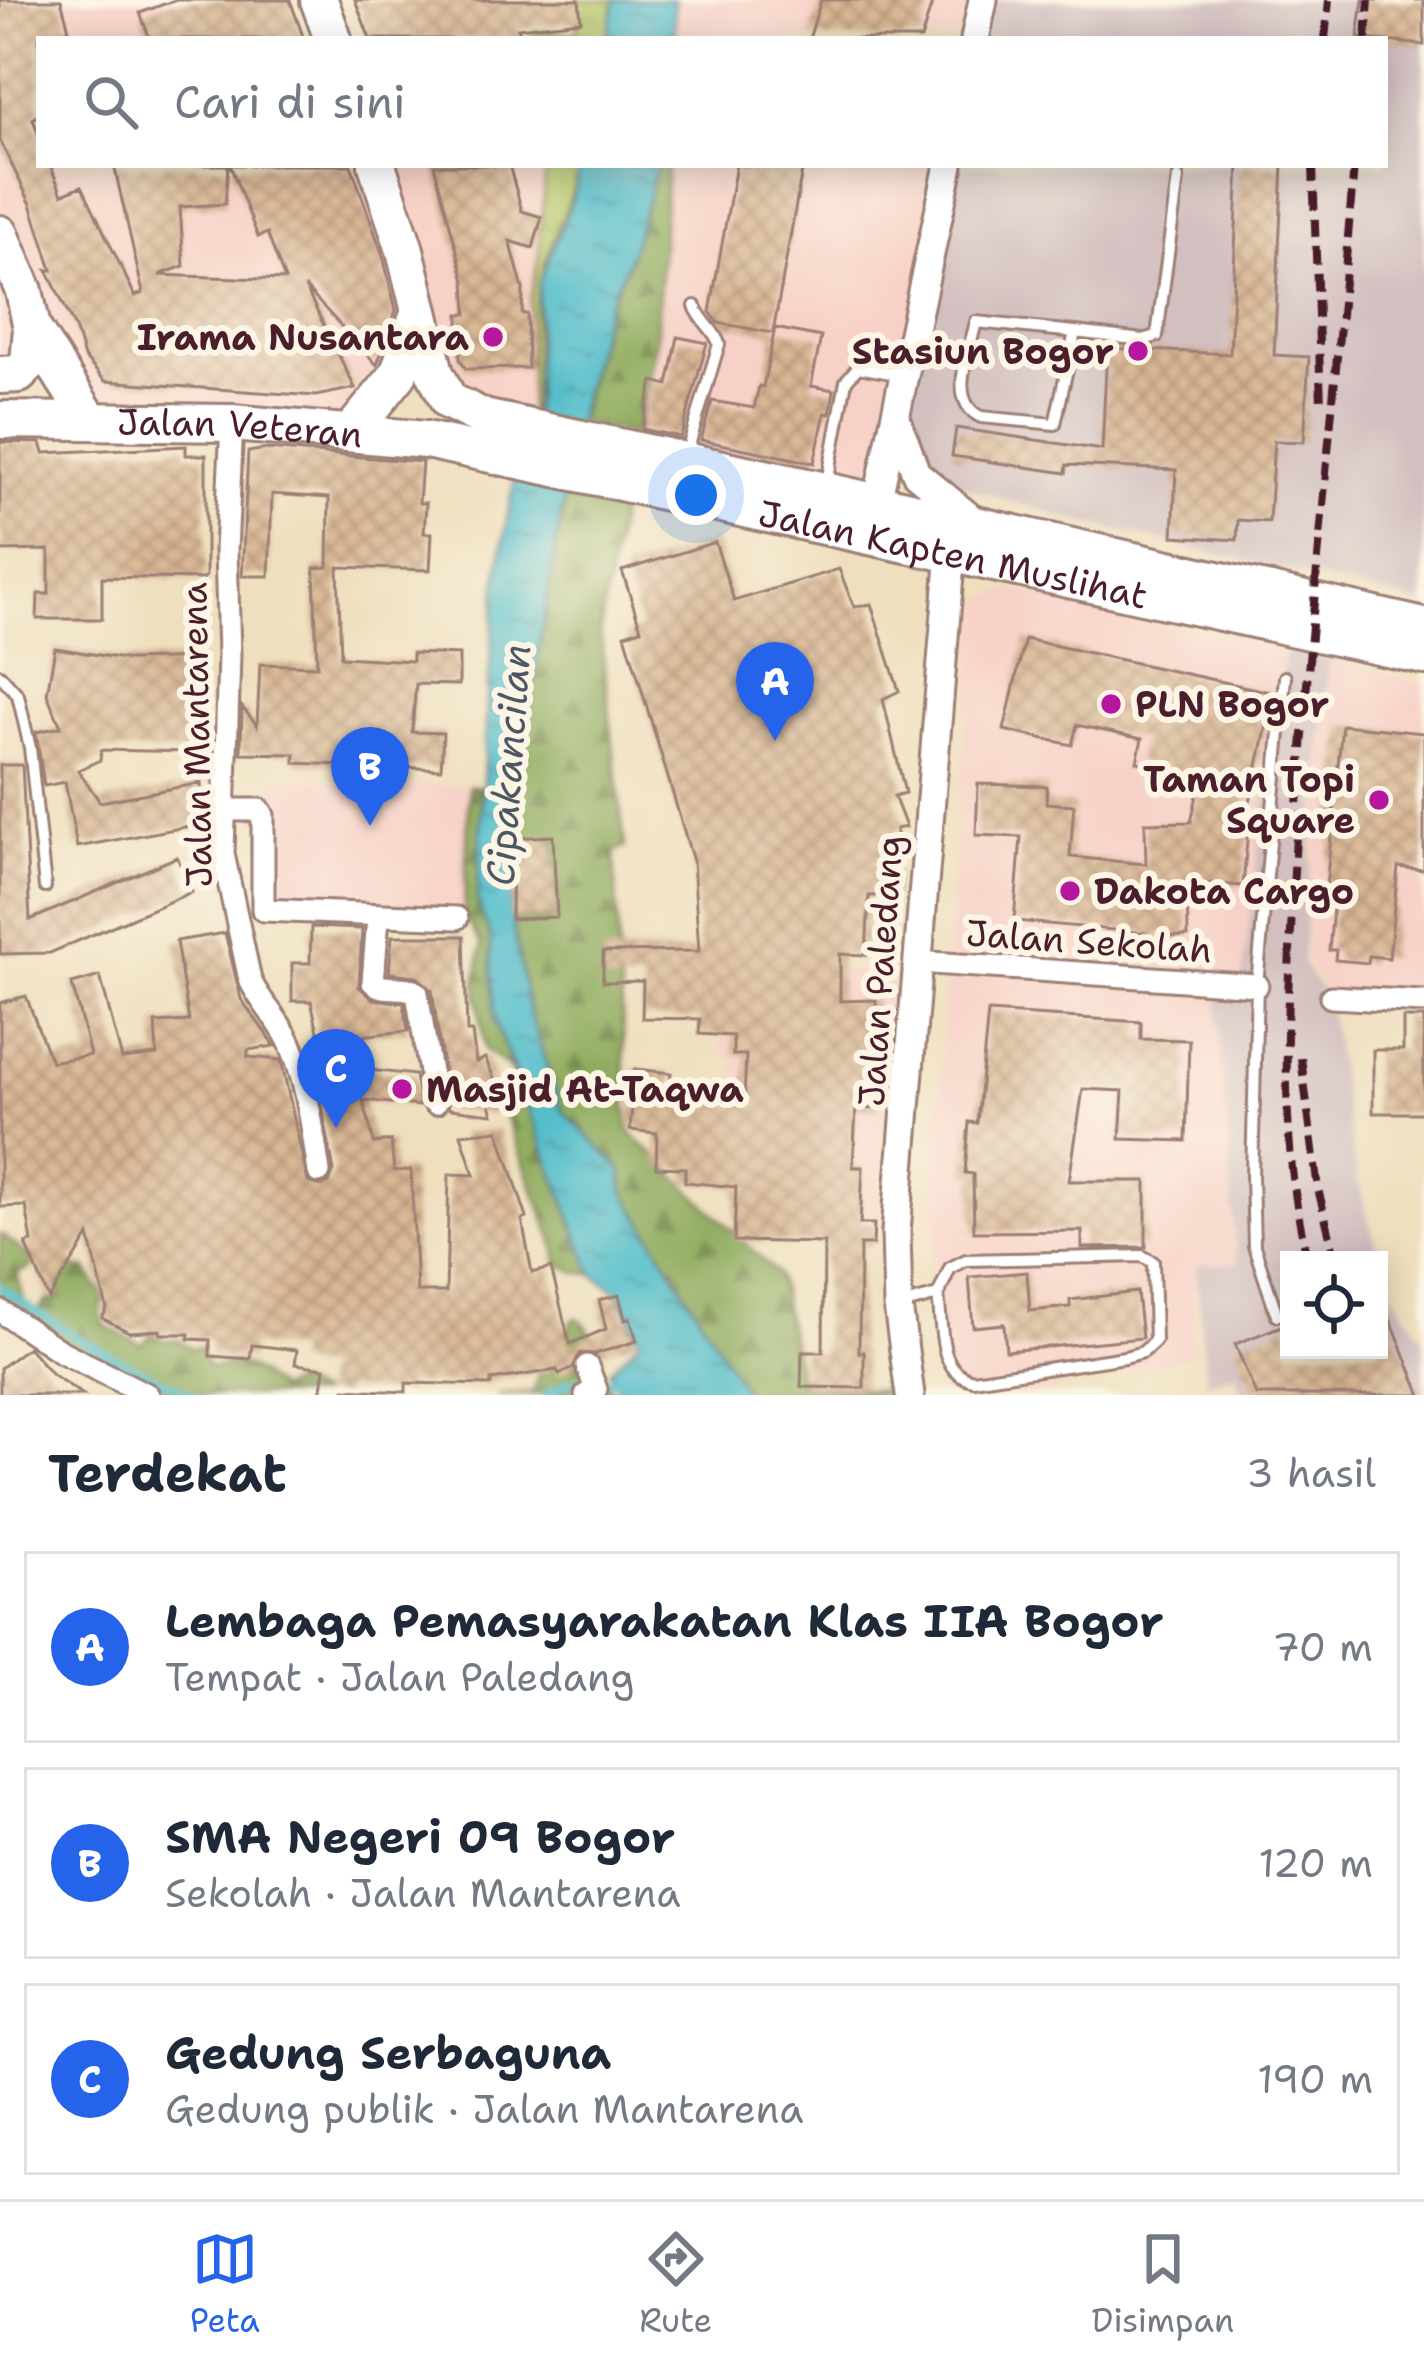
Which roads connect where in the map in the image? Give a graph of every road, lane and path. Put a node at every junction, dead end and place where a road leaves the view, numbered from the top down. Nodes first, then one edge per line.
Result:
1 (319, 0) edge
2 (983, 0) edge
3 (332, 36) edge
4 (976, 36) edge
5 (377, 168) edge
6 (948, 168) edge
7 (1178, 178) dead end
8 (0, 234) edge
9 (695, 306) dead end
10 (419, 313) junction
11 (32, 328) junction
12 (1075, 332) junction
13 (0, 375) edge
14 (905, 376) junction
15 (896, 418) junction
16 (0, 420) edge
17 (90, 420) junction
18 (232, 422) junction
19 (353, 430) junction
20 (482, 435) junction
21 (685, 461) junction
22 (628, 466) junction
23 (826, 490) junction
24 (877, 502) junction
25 (962, 533) junction
26 (1064, 561) junction
27 (1424, 627) edge
28 (1424, 656) edge
29 (0, 675) edge
30 (1285, 677) dead end
31 (224, 810) junction
32 (45, 886) dead end
33 (378, 917) junction
34 (458, 918) dead end
35 (917, 962) junction
36 (1257, 985) junction
37 (1331, 997) dead end
38 (1424, 1002) edge
39 (435, 1103) dead end
40 (319, 1172) dead end
41 (938, 1295) junction
42 (898, 1306) junction
43 (0, 1311) edge
44 (1277, 1315) dead end
45 (148, 1395) edge
46 (910, 1395) edge

1 - 3 main road
2 - 4 street
5 - 10 main road
6 - 14 street
7 - 12 lane
8 - 11 main road
9 - 21 lane
10 - 19 main road
10 - 20 main road
11 - 13 main road
11 - 17 main road
12 - 12 lane
14 - 15 street
14 - 23 lane
15 - 24 street
15 - 25 street
16 - 17 main road, Jalan Veteran
17 - 18 main road, Jalan Veteran
18 - 19 main road, Jalan Veteran
18 - 31 street, Jalan Mantarena
19 - 20 main road, Jalan Veteran
20 - 22 main road, Jalan Kapten Muslihat
21 - 22 main road, Jalan Kapten Muslihat
21 - 23 main road, Jalan Kapten Muslihat
22 - 25 main road, Jalan Kapten Muslihat
23 - 24 main road, Jalan Kapten Muslihat
24 - 25 main road, Jalan Kapten Muslihat
25 - 26 main road, Jalan Kapten Muslihat
25 - 35 street, Jalan Paledang
26 - 27 main road, Jalan Kapten Muslihat
26 - 28 main road, Jalan Kapten Muslihat
29 - 32 lane
30 - 36 lane
31 - 33 street
31 - 40 street, Jalan Mantarena
33 - 34 street
33 - 39 street
35 - 36 street, Jalan Sekolah
35 - 42 street, Jalan Paledang
36 - 44 lane
37 - 38 street
41 - 41 lane
41 - 42 lane
42 - 46 street, Jalan Paledang
43 - 45 street

